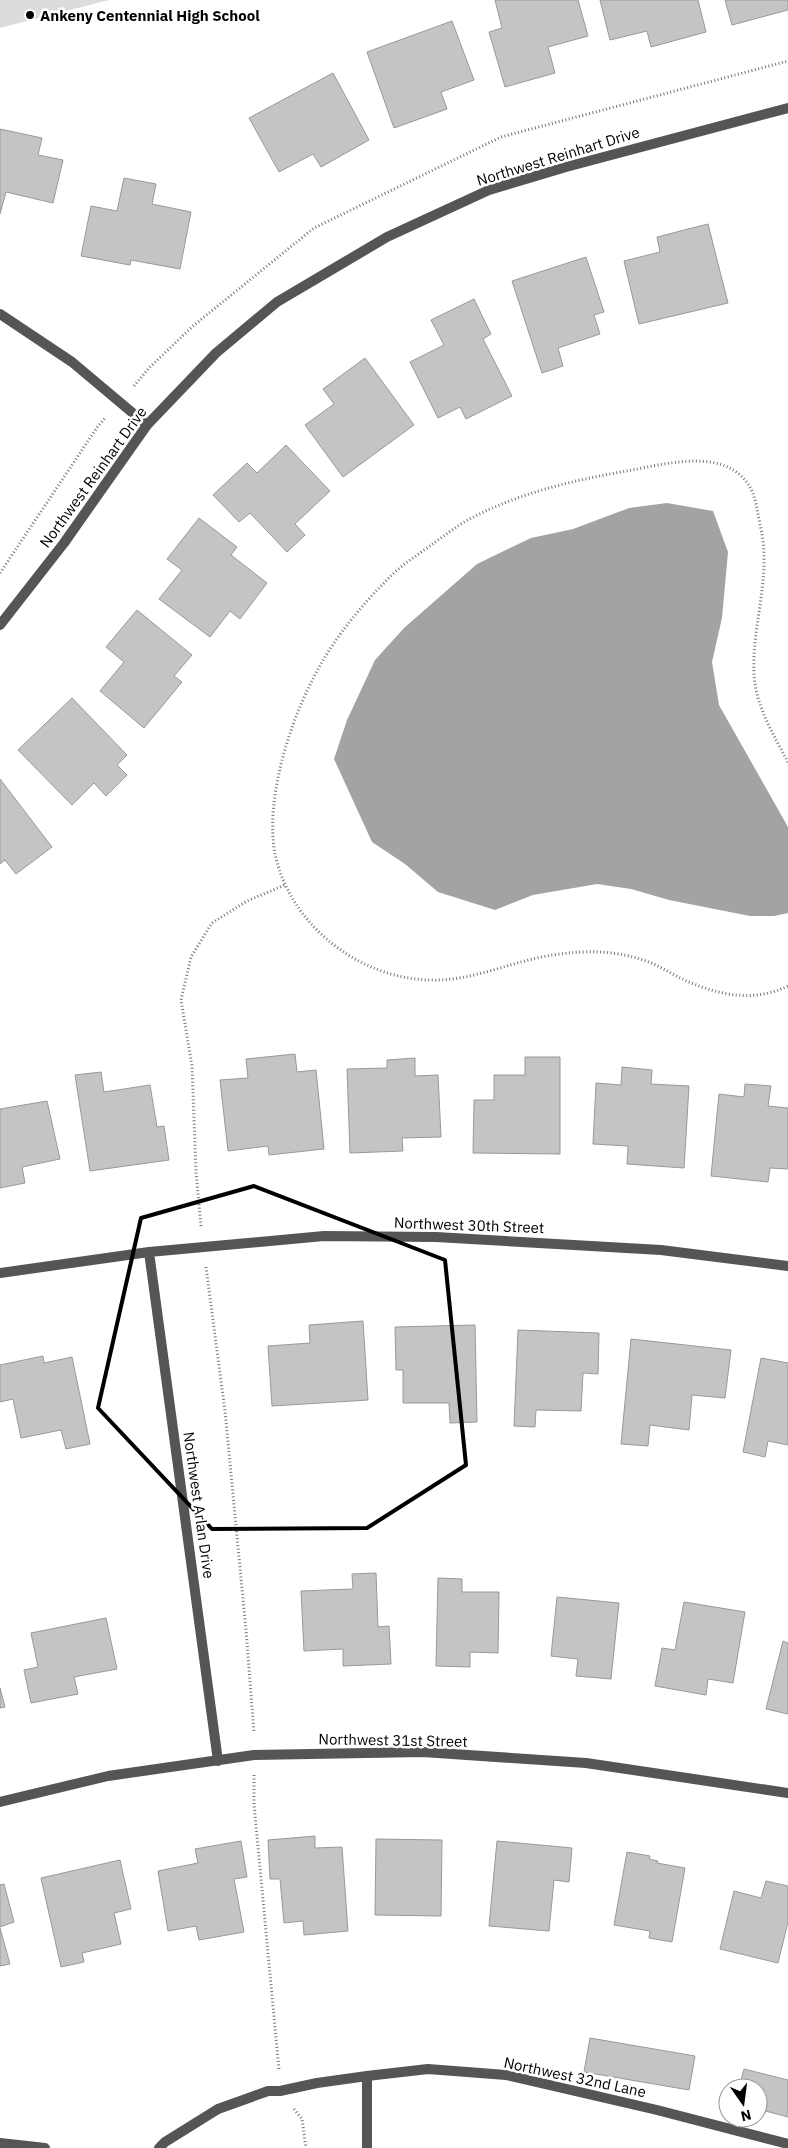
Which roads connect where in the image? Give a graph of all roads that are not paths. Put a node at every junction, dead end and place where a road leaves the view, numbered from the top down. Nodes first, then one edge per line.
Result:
1 (788, 108) edge
2 (0, 314) edge
3 (147, 425) junction
4 (0, 625) edge
5 (149, 1252) junction
6 (788, 1266) edge
7 (0, 1273) edge
8 (218, 1761) junction
9 (788, 1794) edge
10 (0, 1802) edge
11 (367, 2076) junction
12 (0, 2143) edge
13 (788, 2144) edge
14 (45, 2148) edge
15 (159, 2148) edge
16 (368, 2148) edge

1 - 3 street, Northwest Reinhart Drive
2 - 3 street
3 - 4 street, Northwest Reinhart Drive
5 - 6 street, Northwest 30th Street
5 - 7 street, Northwest 30th Street
5 - 8 street, Northwest Arlan Drive
8 - 9 street, Northwest 31st Street
8 - 10 street, Northwest 31st Street
11 - 13 street, Northwest 32nd Lane
11 - 15 street, Northwest 32nd Lane
11 - 16 street
12 - 14 street

